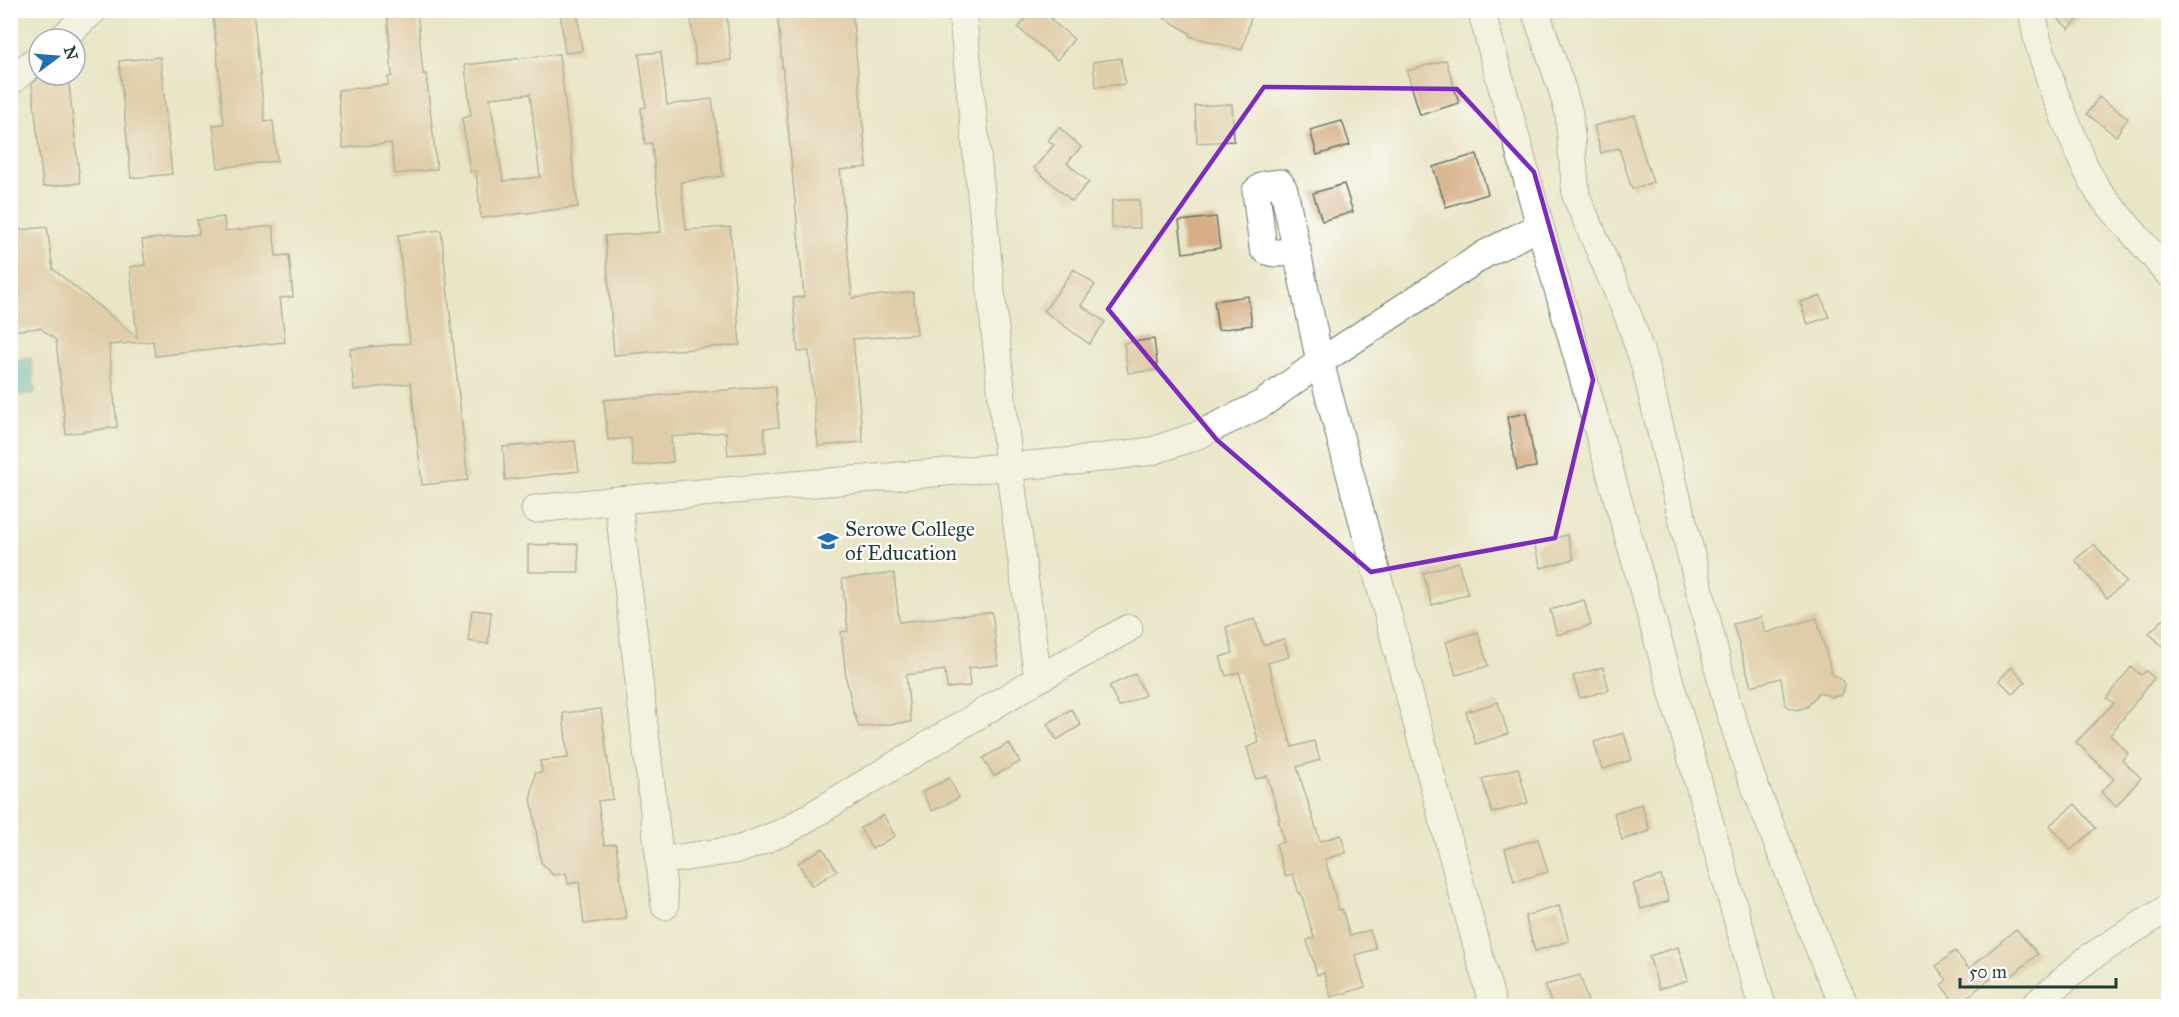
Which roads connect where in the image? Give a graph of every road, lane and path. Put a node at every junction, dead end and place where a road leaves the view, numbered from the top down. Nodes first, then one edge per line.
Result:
1 (94, 10) edge
2 (963, 10) edge
3 (1481, 10) edge
4 (1535, 10) edge
5 (2032, 10) edge
6 (75, 27) edge
7 (27, 67) edge
8 (10, 82) edge
9 (1540, 226) junction
10 (1297, 249) dead end
11 (2169, 273) edge
12 (1320, 362) junction
13 (1009, 466) junction
14 (618, 500) junction
15 (536, 509) dead end
16 (1129, 628) dead end
17 (1038, 679) junction
18 (659, 861) junction
19 (665, 906) dead end
20 (2169, 908) edge
21 (1493, 1006) edge
22 (1762, 1006) edge
23 (1845, 1006) edge
24 (2034, 1006) edge

1 - 6 street
2 - 13 street
3 - 9 street
4 - 23 street
5 - 11 street
7 - 8 street
9 - 12 street
9 - 22 street
10 - 12 street
12 - 13 street
12 - 21 street
13 - 14 street
13 - 17 street
14 - 15 street
14 - 18 street
16 - 17 street
17 - 18 street
18 - 19 street
20 - 24 street

